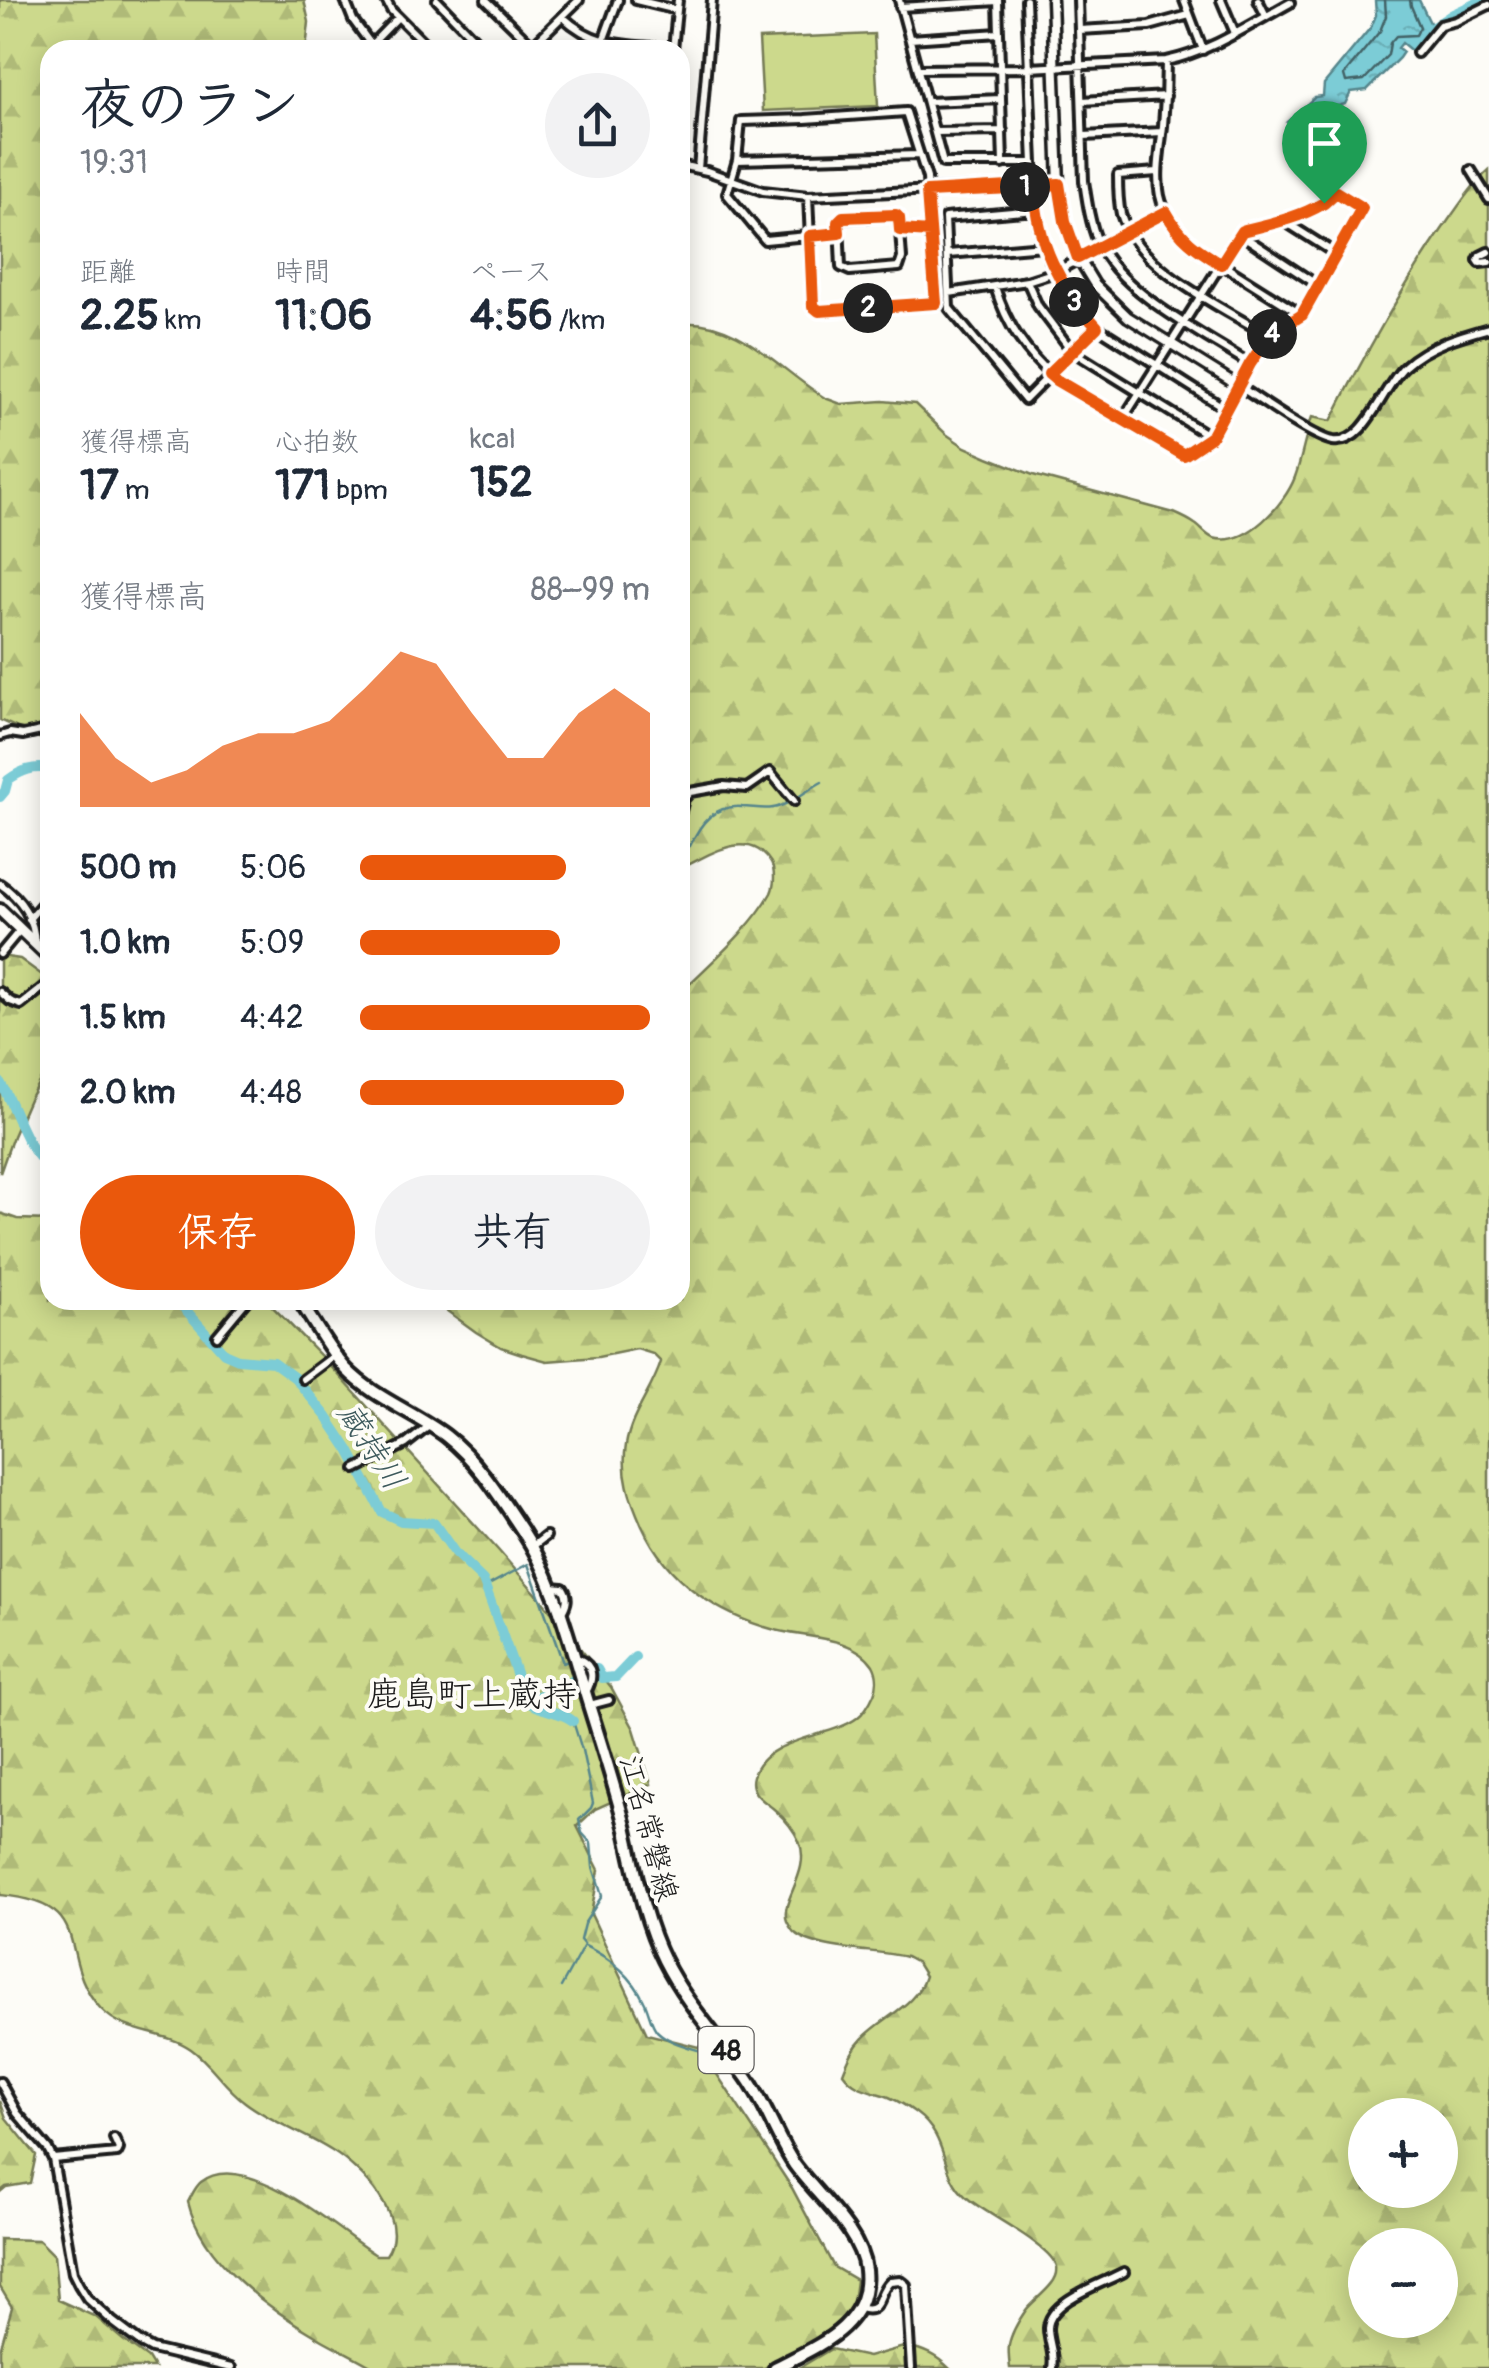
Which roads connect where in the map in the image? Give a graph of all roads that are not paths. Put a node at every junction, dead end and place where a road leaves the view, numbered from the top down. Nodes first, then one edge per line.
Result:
1 (345, 0) edge
2 (386, 0) edge
3 (437, 0) edge
4 (486, 0) edge
5 (579, 0) edge
6 (618, 0) edge
7 (636, 0) edge
8 (678, 0) edge
9 (712, 0) edge
10 (1026, 0) edge
11 (1052, 0) edge
12 (1078, 0) edge
13 (1184, 0) edge
14 (1221, 0) edge
15 (1258, 0) edge
16 (998, 1) edge
17 (899, 3) edge
18 (1290, 3) dead end
19 (1489, 4) edge
20 (677, 10) junction
21 (1189, 15) junction
22 (1266, 16) junction
23 (398, 17) junction
24 (563, 17) junction
25 (1079, 30) junction
26 (1235, 33) junction
27 (999, 34) junction
28 (910, 39) junction
29 (365, 40) edge
30 (379, 40) edge
31 (420, 40) edge
32 (475, 40) edge
33 (524, 40) edge
34 (540, 40) edge
35 (599, 40) edge
36 (603, 40) edge
37 (674, 40) edge
38 (1203, 50) junction
39 (1417, 53) dead end
40 (1166, 61) junction
41 (1056, 65) junction
42 (1080, 66) junction
43 (1000, 67) junction
44 (1030, 68) junction
45 (918, 69) junction
46 (1166, 96) junction
47 (1002, 98) junction
48 (1082, 101) junction
49 (928, 102) junction
50 (1003, 131) junction
51 (935, 132) junction
52 (1162, 132) junction
53 (1084, 136) junction
54 (919, 155) junction
55 (737, 160) junction
56 (1033, 162) junction
57 (1003, 164) junction
58 (690, 167) edge
59 (698, 169) junction
60 (1471, 170) dead end
61 (1157, 172) junction
62 (730, 180) junction
63 (1059, 184) junction
64 (1034, 187) junction
65 (927, 192) junction
66 (808, 196) junction
67 (1489, 198) edge
68 (1035, 210) junction
69 (1166, 212) junction
70 (1284, 220) junction
71 (900, 230) junction
72 (1130, 231) junction
73 (930, 232) junction
74 (839, 233) junction
75 (1240, 234) junction
76 (810, 236) junction
77 (1044, 246) junction
78 (1100, 247) junction
79 (1488, 252) edge
80 (948, 254) junction
81 (1336, 254) junction
82 (1078, 258) junction
83 (1489, 262) edge
84 (1221, 264) junction
85 (1055, 272) junction
86 (1027, 281) junction
87 (1319, 286) junction
88 (995, 287) junction
89 (949, 293) junction
90 (1202, 295) junction
91 (1302, 315) junction
92 (1184, 322) junction
93 (1097, 327) junction
94 (1489, 328) edge
95 (1269, 336) junction
96 (1170, 343) junction
97 (1072, 351) junction
98 (1250, 364) junction
99 (1156, 366) junction
100 (1049, 374) junction
101 (1239, 386) junction
102 (1140, 392) junction
103 (1226, 409) junction
104 (1123, 419) junction
105 (1211, 437) junction
106 (40, 731) edge
107 (0, 736) edge
108 (690, 792) edge
109 (794, 801) dead end
110 (0, 884) edge
111 (40, 906) edge
112 (0, 910) edge
113 (29, 919) junction
114 (20, 930) junction
115 (35, 944) junction
116 (40, 949) edge
117 (0, 954) edge
118 (40, 990) edge
119 (0, 992) edge
120 (239, 1310) edge
121 (306, 1310) edge
122 (217, 1336) dead end
123 (336, 1354) junction
124 (303, 1379) dead end
125 (430, 1424) junction
126 (356, 1469) dead end
127 (546, 1536) dead end
128 (532, 1547) junction
129 (587, 1699) junction
130 (609, 1700) dead end
131 (0, 2082) edge
132 (114, 2138) dead end
133 (53, 2159) junction
134 (1124, 2272) dead end
135 (860, 2308) junction
136 (232, 2368) edge
137 (776, 2368) edge
138 (911, 2368) edge
139 (1052, 2368) edge

1 - 29 street
2 - 23 street
3 - 32 street
4 - 33 street
5 - 24 street
6 - 36 street
7 - 20 street
8 - 20 street
9 - 59 street
10 - 44 street
11 - 41 street
12 - 25 street
13 - 21 street
14 - 26 street
15 - 22 street
16 - 17 street
16 - 27 street
17 - 28 street
18 - 22 street
19 - 39 street
20 - 37 street
21 - 25 street
21 - 38 street
22 - 26 street
23 - 30 street
23 - 31 street
24 - 34 street
24 - 35 street
25 - 42 street
26 - 38 street
27 - 28 street
27 - 43 street
28 - 45 street
38 - 40 street
40 - 42 street
40 - 46 street
41 - 42 street
41 - 44 street
41 - 63 street
42 - 48 street
43 - 44 street
43 - 45 street
43 - 47 street
44 - 56 street
45 - 49 street
46 - 48 street
46 - 52 street
47 - 49 street
47 - 50 street
48 - 53 street
49 - 51 street
50 - 51 street
50 - 57 street
51 - 57 street
52 - 53 street
52 - 61 street
53 - 78 street
54 - 55 street
54 - 55 street
54 - 65 street
55 - 62 street
56 - 57 street
56 - 64 street
58 - 59 street
59 - 62 street
60 - 67 street
61 - 69 street
61 - 72 street
62 - 66 street
62 - 76 street
63 - 64 street
63 - 82 street
64 - 65 street
64 - 68 street
65 - 66 street
65 - 73 street
66 - 76 street
68 - 77 street
68 - 80 street
69 - 72 street
69 - 84 street
70 - 75 street
70 - 81 street
70 - 81 street
71 - 73 street
71 - 74 street
71 - 74 street
72 - 78 street
72 - 90 street
73 - 76 street
74 - 76 street
75 - 84 street
75 - 87 street
77 - 80 street
77 - 85 street
78 - 82 street
78 - 92 street
79 - 83 street
80 - 89 street
81 - 87 street
82 - 85 street
82 - 96 street
84 - 90 street
84 - 91 street
85 - 86 street
85 - 93 street
86 - 88 street
86 - 97 street
87 - 91 street
88 - 89 street
88 - 100 street
89 - 100 street
90 - 92 street
90 - 95 street
91 - 95 street
92 - 96 street
92 - 98 street
93 - 97 street
93 - 99 street
94 - 101 street
95 - 98 street
96 - 99 street
96 - 101 street
97 - 100 street
97 - 102 street
98 - 101 street
99 - 102 street
99 - 103 street
100 - 104 street
101 - 103 street
102 - 104 street
102 - 105 street
103 - 105 street
104 - 105 street
106 - 107 street
108 - 109 street
110 - 113 street
111 - 113 street
112 - 114 main road
113 - 115 street
114 - 115 main road
114 - 117 street
115 - 116 main road
118 - 119 street
120 - 122 street
121 - 123 main road, 江名常磐線 / 48
123 - 124 street
123 - 125 main road, 江名常磐線 / 48
125 - 126 street
125 - 128 main road, 江名常磐線 / 48
127 - 128 street
128 - 129 main road, 江名常磐線 / 48
129 - 130 street
129 - 135 main road, 江名常磐線 / 48
131 - 133 street
132 - 133 street
133 - 136 street
134 - 139 street
135 - 137 main road
135 - 138 street

